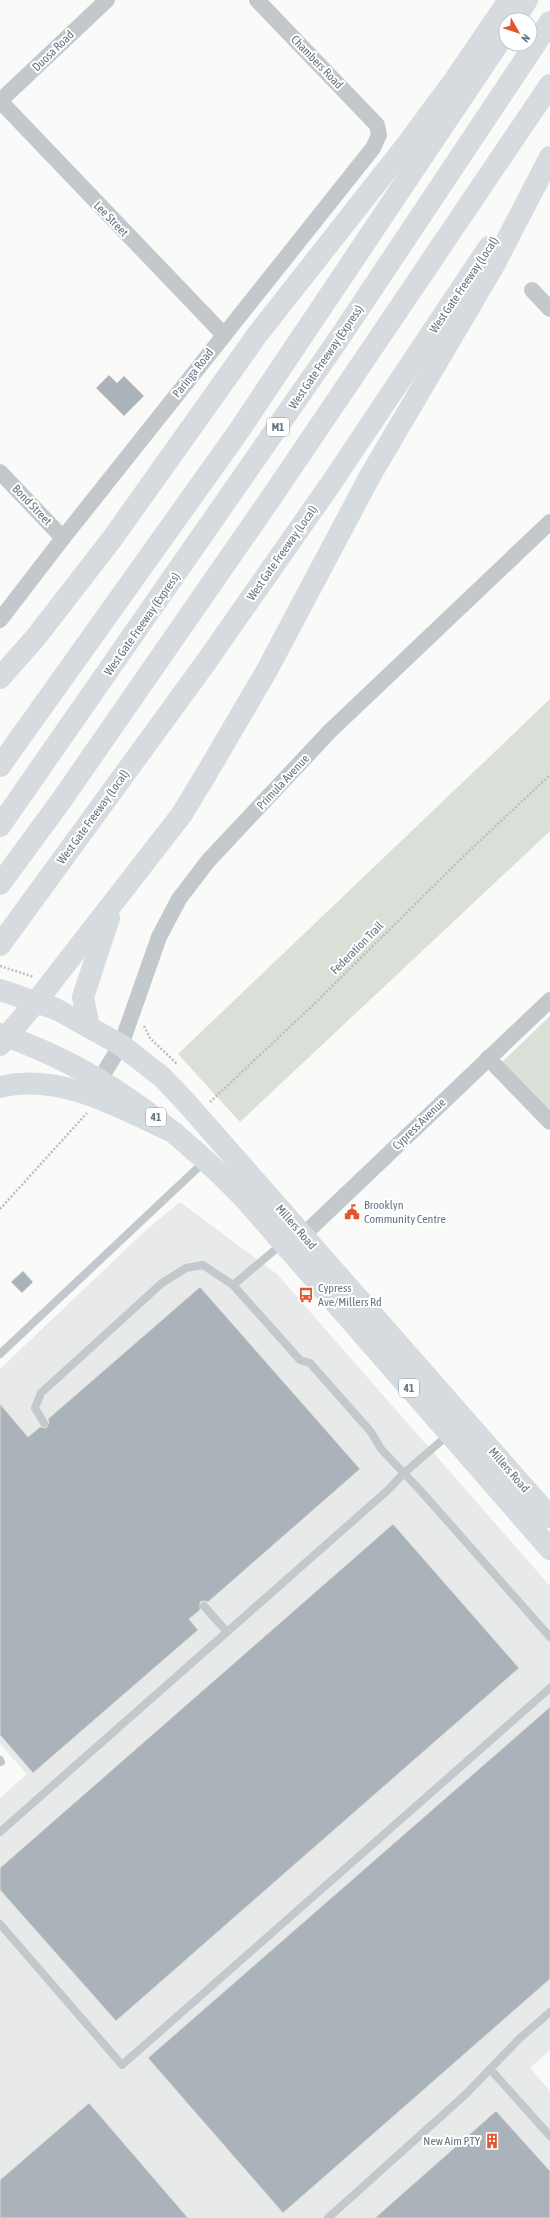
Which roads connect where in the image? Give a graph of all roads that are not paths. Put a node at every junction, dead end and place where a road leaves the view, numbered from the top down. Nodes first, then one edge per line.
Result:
1 (107, 0) edge
2 (256, 0) edge
3 (509, 0) edge
4 (528, 0) edge
5 (520, 12) edge
6 (550, 22) edge
7 (498, 44) edge
8 (550, 85) edge
9 (0, 101) edge
10 (377, 125) joint
11 (550, 151) edge
12 (550, 157) edge
13 (532, 290) dead end
14 (550, 309) edge
15 (224, 335) junction
16 (0, 472) edge
17 (550, 522) edge
18 (63, 538) junction
19 (0, 620) edge
20 (0, 678) edge
21 (0, 766) edge
22 (0, 826) edge
23 (0, 884) edge
24 (115, 902) junction
25 (0, 952) edge
26 (0, 990) edge
27 (550, 1000) edge
28 (36, 1002) junction
29 (89, 1027) junction
30 (2, 1038) edge
31 (121, 1044) junction
32 (488, 1058) junction
33 (95, 1087) junction
34 (0, 1088) edge
35 (550, 1122) edge
36 (206, 1160) junction
37 (291, 1242) junction
38 (233, 1286) junction
39 (0, 1354) edge
40 (44, 1423) dead end
41 (449, 1434) junction
42 (403, 1474) junction
43 (550, 1517) edge
44 (550, 1549) edge
45 (204, 1606) dead end
46 (227, 1632) junction
47 (550, 1637) edge
48 (550, 1688) edge
49 (0, 1832) edge
50 (0, 1924) edge
51 (550, 2012) edge
52 (490, 2069) junction
53 (550, 2136) edge
54 (328, 2218) edge

1 - 9 street, Duosa Road
2 - 10 street, Chambers Road
3 - 20 main road
4 - 5 main road
6 - 22 main road, West Gate Freeway (Express) / M1
7 - 21 main road, M1
8 - 23 main road
9 - 15 street, Lee Street
10 - 15 street, Paringa Road
11 - 25 main road, West Gate Freeway (Local)
12 - 24 main road
13 - 14 street
15 - 18 street, Paringa Road
16 - 18 street, Bond Street
17 - 31 street, Primula Avenue
18 - 19 street, Paringa Road
24 - 28 main road
24 - 29 main road
26 - 28 main road, Millers Road / 41
27 - 32 street, Cypress Avenue
28 - 29 main road, Millers Road / 41
28 - 30 main road
29 - 31 main road, Millers Road / 41
30 - 33 main road
31 - 33 street, Primula Avenue
31 - 37 main road, Millers Road / 41
32 - 35 street
32 - 37 street, Cypress Avenue
33 - 34 main road
33 - 36 main road, Millers Road / 41
36 - 37 main road, Millers Road / 41
36 - 39 lane
37 - 38 lane
37 - 41 main road, Millers Road / 41
37 - 43 main road, Millers Road / 41
38 - 40 lane
38 - 42 lane
41 - 42 lane
41 - 44 main road, Millers Road / 41
42 - 46 lane
42 - 47 lane
45 - 46 lane
46 - 49 lane
48 - 50 lane
51 - 52 lane
52 - 53 lane
52 - 54 lane

